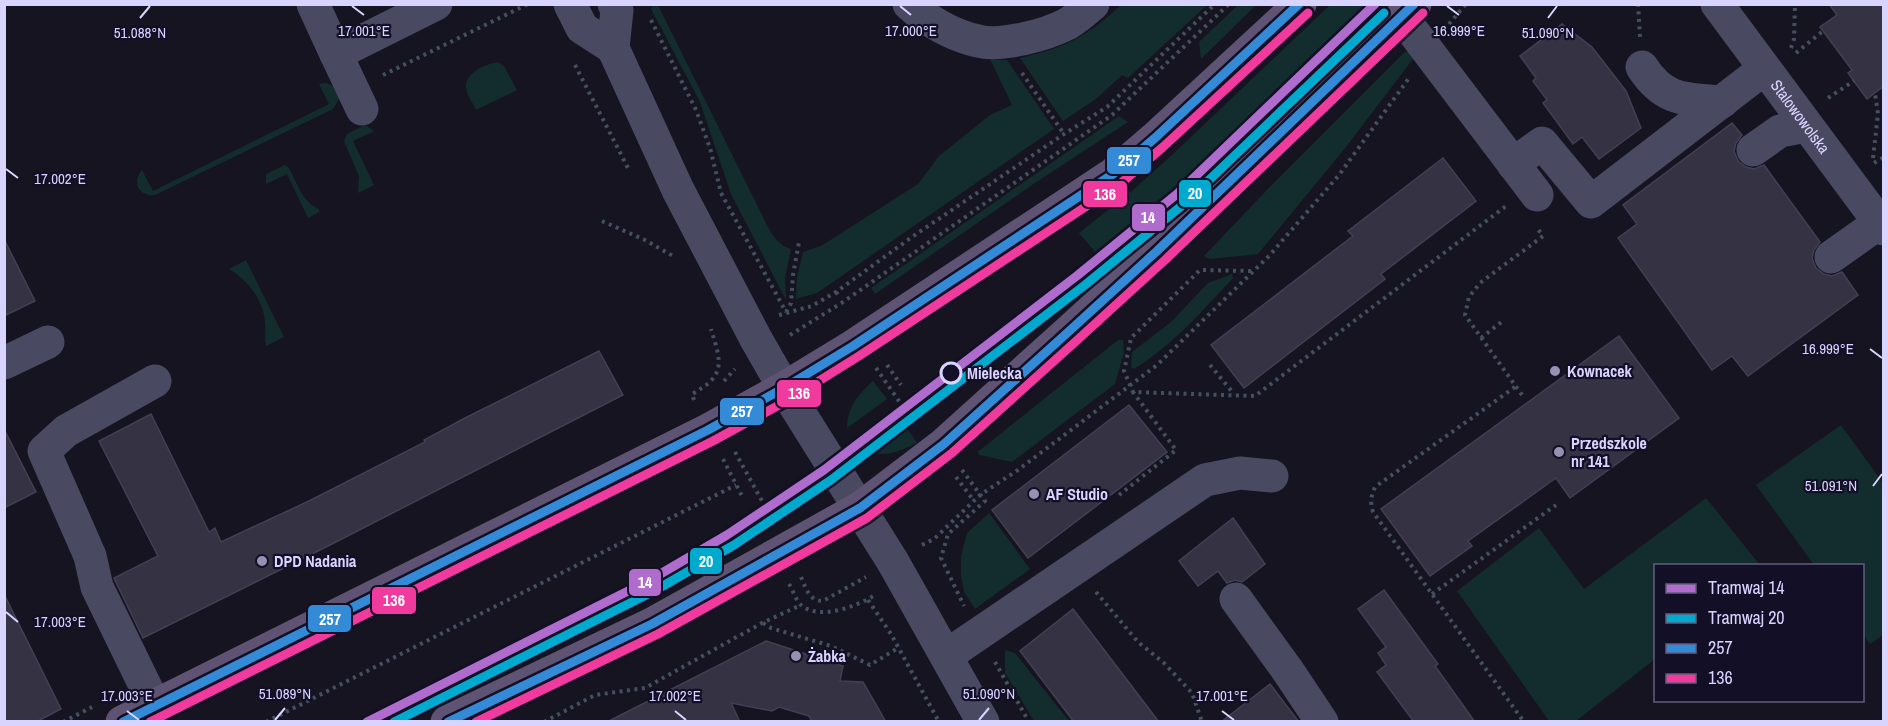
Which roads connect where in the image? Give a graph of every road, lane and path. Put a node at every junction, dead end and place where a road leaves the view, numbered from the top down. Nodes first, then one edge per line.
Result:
1 (313, 4) edge
2 (436, 4) edge
3 (528, 4) edge
4 (570, 4) edge
5 (614, 4) edge
6 (909, 4) edge
7 (1093, 4) edge
8 (1215, 4) edge
9 (1229, 4) edge
10 (1300, 4) edge
11 (1466, 4) edge
12 (1717, 4) edge
13 (1795, 4) edge
14 (1409, 11) edge
15 (648, 15) dead end
16 (1823, 31) dead end
17 (613, 48) junction
18 (1428, 50) junction
19 (336, 54) junction
20 (1794, 55) dead end
21 (1777, 60) junction
22 (1016, 64) dead end
23 (1642, 67) dead end
24 (1854, 81) dead end
25 (388, 85) dead end
26 (1875, 93) dead end
27 (1828, 98) dead end
28 (1722, 102) junction
29 (362, 109) dead end
30 (1806, 126) junction
31 (1064, 134) junction
32 (1753, 150) dead end
33 (1884, 157) edge
34 (1524, 186) junction
35 (602, 221) dead end
36 (1881, 226) edge
37 (799, 243) dead end
38 (674, 256) dead end
39 (1831, 257) dead end
40 (1252, 271) junction
41 (836, 292) junction
42 (840, 298) dead end
43 (835, 308) junction
44 (786, 312) junction
45 (1504, 320) dead end
46 (801, 328) dead end
47 (1481, 338) junction
48 (48, 342) dead end
49 (859, 342) junction
50 (4, 363) edge
51 (887, 365) dead end
52 (1210, 365) dead end
53 (155, 381) dead end
54 (901, 385) dead end
55 (1130, 386) junction
56 (1515, 387) junction
57 (784, 388) junction
58 (1133, 392) junction
59 (1234, 395) junction
60 (1522, 395) dead end
61 (733, 448) dead end
62 (721, 454) dead end
63 (948, 459) junction
64 (1272, 476) dead end
65 (736, 485) junction
66 (980, 495) junction
67 (742, 496) dead end
68 (1114, 499) dead end
69 (974, 501) junction
70 (1556, 505) dead end
71 (860, 508) junction
72 (768, 512) dead end
73 (918, 547) dead end
74 (941, 558) dead end
75 (1077, 568) junction
76 (799, 573) dead end
77 (786, 578) dead end
78 (862, 579) dead end
79 (1432, 594) junction
80 (1236, 599) dead end
81 (801, 605) junction
82 (762, 623) junction
83 (898, 648) junction
84 (946, 656) junction
85 (155, 706) junction
86 (122, 722) edge
87 (266, 722) edge
88 (447, 722) edge
89 (544, 722) edge
90 (939, 722) edge
91 (983, 722) edge
92 (1202, 722) edge
93 (1322, 722) edge
94 (1524, 722) edge

1 - 19 street
2 - 19 street
3 - 25 path
4 - 17 street
5 - 17 street
6 - 7 street
8 - 31 path
9 - 43 path
10 - 49 main road
11 - 18 path
12 - 21 street, Stalowowolska
13 - 21 path
14 - 18 street
14 - 63 main road
15 - 44 path
16 - 20 path
17 - 57 street
18 - 34 street
18 - 40 path
19 - 29 street
21 - 28 street
21 - 30 street, Stalowowolska
22 - 31 path
23 - 28 street
24 - 27 path
26 - 33 path
28 - 34 street
30 - 32 street
30 - 36 street, Stalowowolska
31 - 41 path
34 - 47 path
34 - 59 path
35 - 38 path
36 - 39 street
37 - 44 path
40 - 55 path
40 - 55 path
41 - 42 path
41 - 44 path
43 - 46 path
43 - 49 path
45 - 47 path
47 - 56 path
48 - 50 street
49 - 57 main road
49 - 63 path
51 - 54 path
52 - 59 path
53 - 85 street
55 - 58 path
55 - 66 path
56 - 60 path
56 - 79 path
57 - 71 street
57 - 85 main road
58 - 59 path
58 - 68 path
61 - 72 path
62 - 65 path
63 - 66 path
63 - 69 path
63 - 71 main road
64 - 75 street
65 - 67 path
65 - 87 path
66 - 69 path
66 - 74 path
69 - 73 path
70 - 79 path
71 - 84 street
71 - 88 main road
75 - 84 street
75 - 92 path
76 - 78 path
77 - 81 path
79 - 94 path
80 - 93 street
81 - 82 path
81 - 83 path
82 - 83 path
82 - 89 path
83 - 90 path
84 - 91 street
85 - 86 main road

